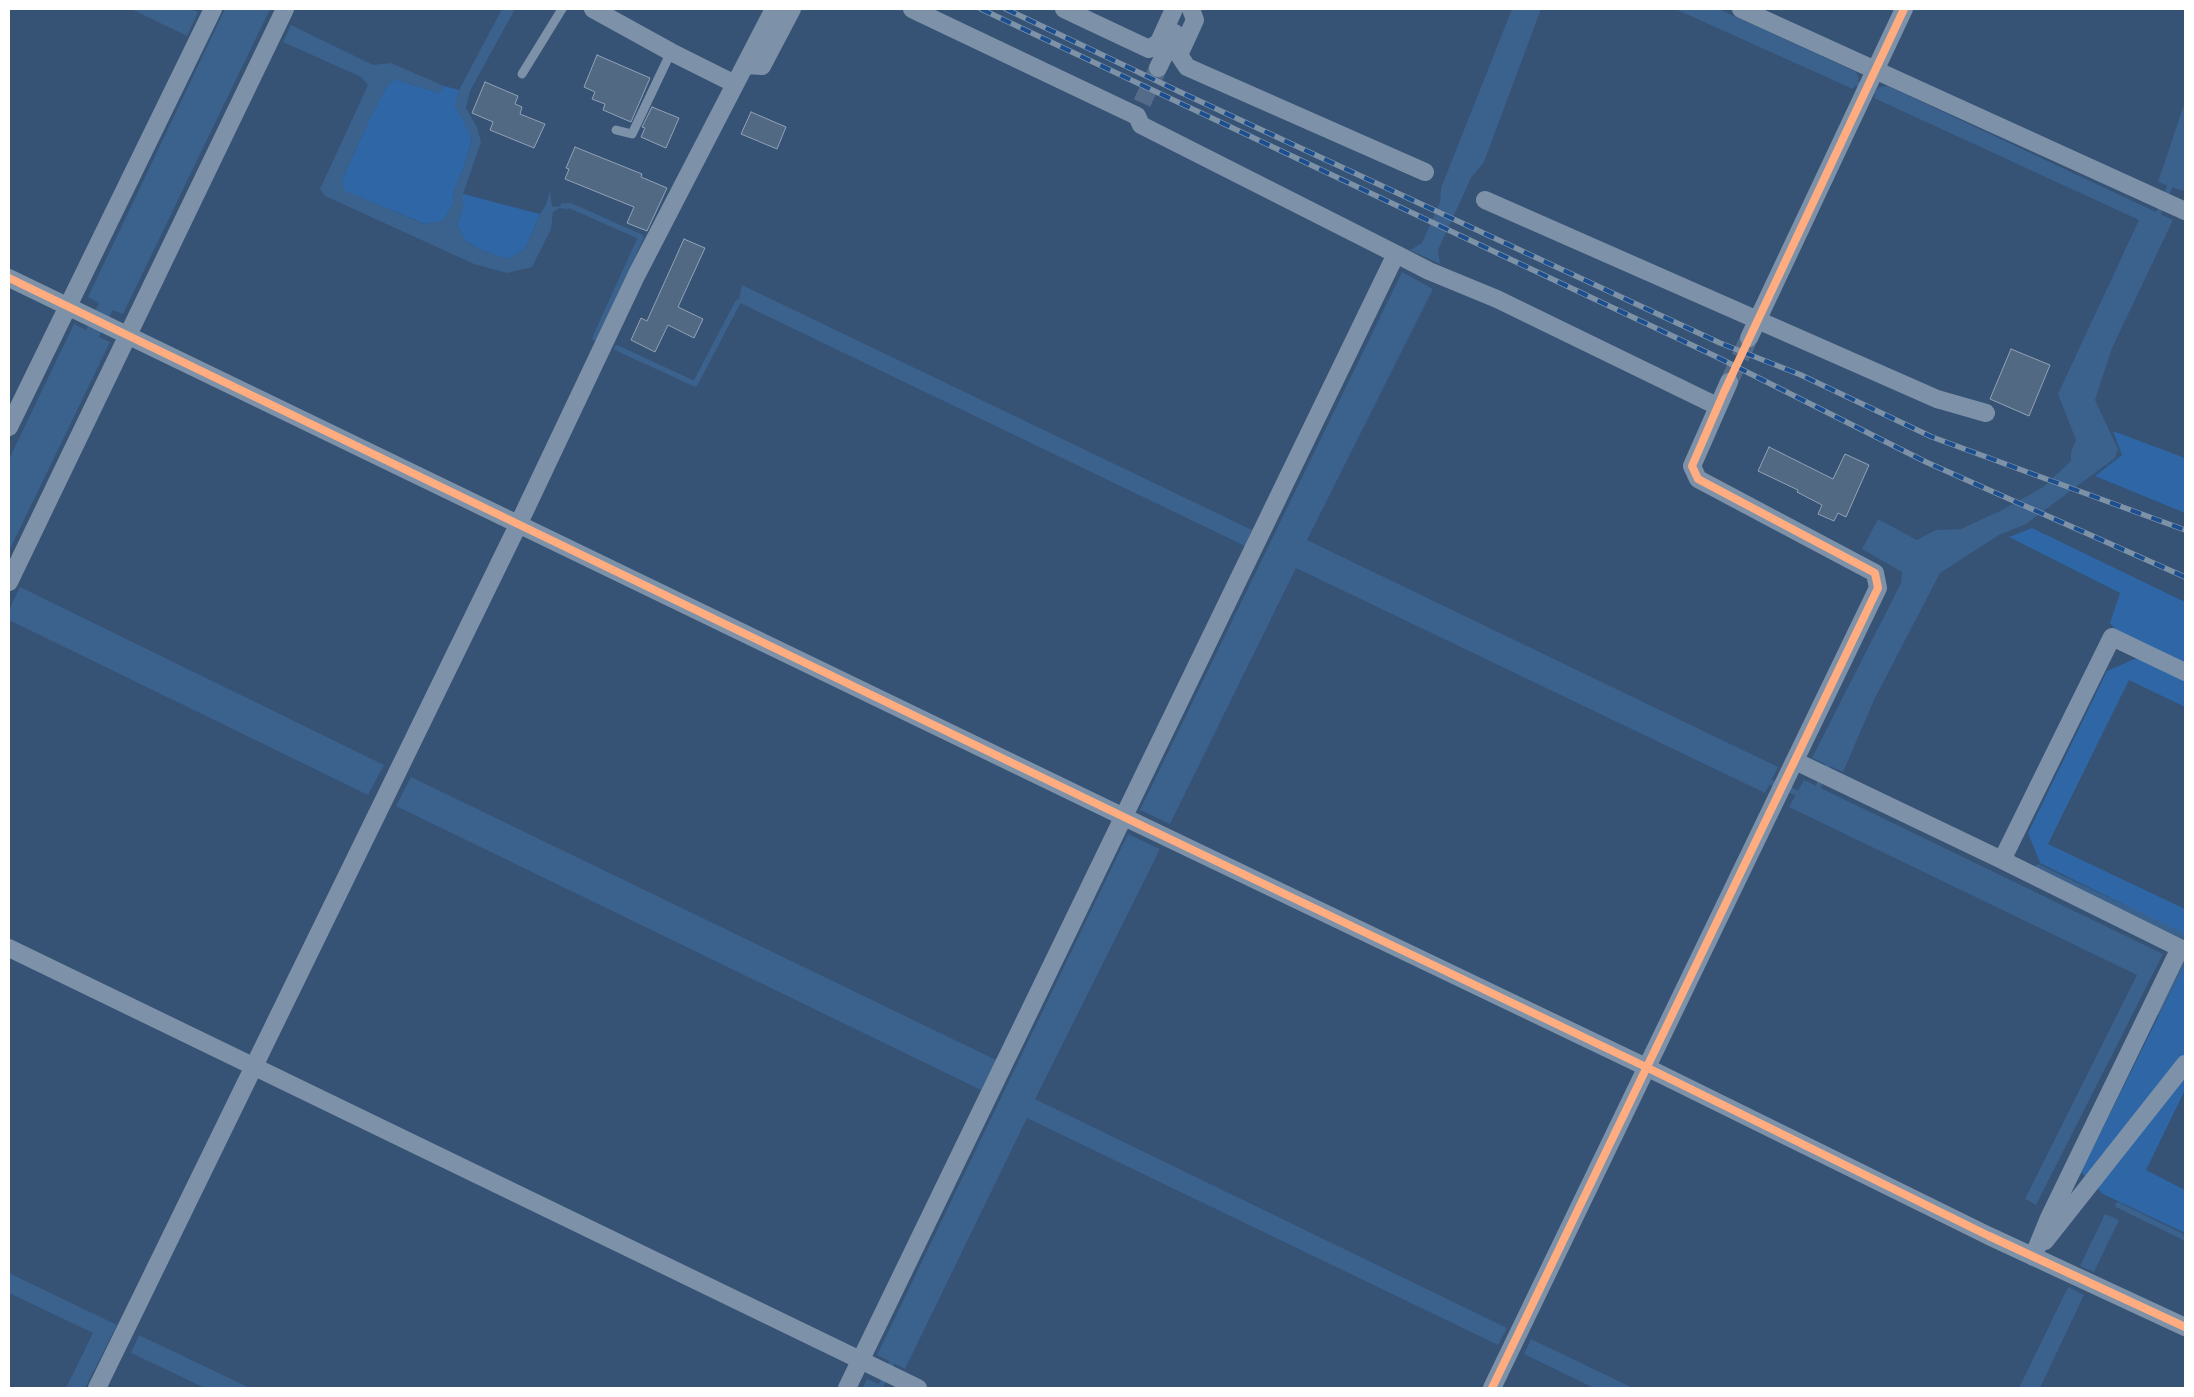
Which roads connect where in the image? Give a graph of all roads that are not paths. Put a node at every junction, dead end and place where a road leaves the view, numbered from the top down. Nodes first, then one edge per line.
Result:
1 (213, 9) edge
2 (285, 9) edge
3 (562, 9) edge
4 (594, 9) edge
5 (774, 9) edge
6 (792, 9) edge
7 (912, 9) edge
8 (1064, 9) edge
9 (1174, 9) edge
10 (1184, 9) edge
11 (1190, 9) edge
12 (1741, 9) edge
13 (1904, 9) edge
14 (671, 52) junction
15 (746, 65) junction
16 (1158, 68) tunnel mouth
17 (522, 74) dead end
18 (1869, 82) junction
19 (735, 84) junction
20 (616, 130) dead end
21 (1425, 172) dead end
22 (1485, 200) dead end
23 (2179, 208) edge
24 (1396, 254) junction
25 (9, 278) edge
26 (68, 306) junction
27 (1757, 321) junction
28 (120, 331) junction
29 (1749, 338) tunnel mouth
30 (1729, 382) tunnel mouth
31 (1717, 406) junction
32 (1986, 413) dead end
33 (9, 427) edge
34 (519, 523) junction
35 (9, 582) edge
36 (2185, 672) edge
37 (1795, 761) junction
38 (1124, 817) junction
39 (2002, 860) junction
40 (9, 948) edge
41 (2185, 1064) edge
42 (254, 1066) junction
43 (1646, 1067) junction
44 (2033, 1257) junction
45 (2185, 1327) edge
46 (860, 1360) junction
47 (97, 1388) edge
48 (847, 1388) edge
49 (918, 1388) edge
50 (1492, 1388) edge

1 - 26 street
2 - 28 street
3 - 17 lane
4 - 14 street
5 - 15 street
6 - 15 street
7 - 24 street
8 - 9 street
10 - 16 street
11 - 21 street
12 - 18 street
13 - 18 street
14 - 19 street
14 - 20 lane
15 - 19 street
18 - 23 street
18 - 27 street
19 - 34 street
22 - 27 street
24 - 31 street
24 - 38 street
25 - 26 street
26 - 28 street
26 - 33 street
27 - 29 street
27 - 32 street
28 - 34 street
28 - 35 street
30 - 31 street
31 - 37 street
34 - 38 street
34 - 42 street
36 - 39 street
37 - 39 street
37 - 43 street
38 - 43 street
38 - 46 street
39 - 44 street
40 - 42 street
41 - 44 street
42 - 46 street
42 - 47 street
43 - 44 street
43 - 50 street
44 - 45 street
46 - 48 street
46 - 49 street

